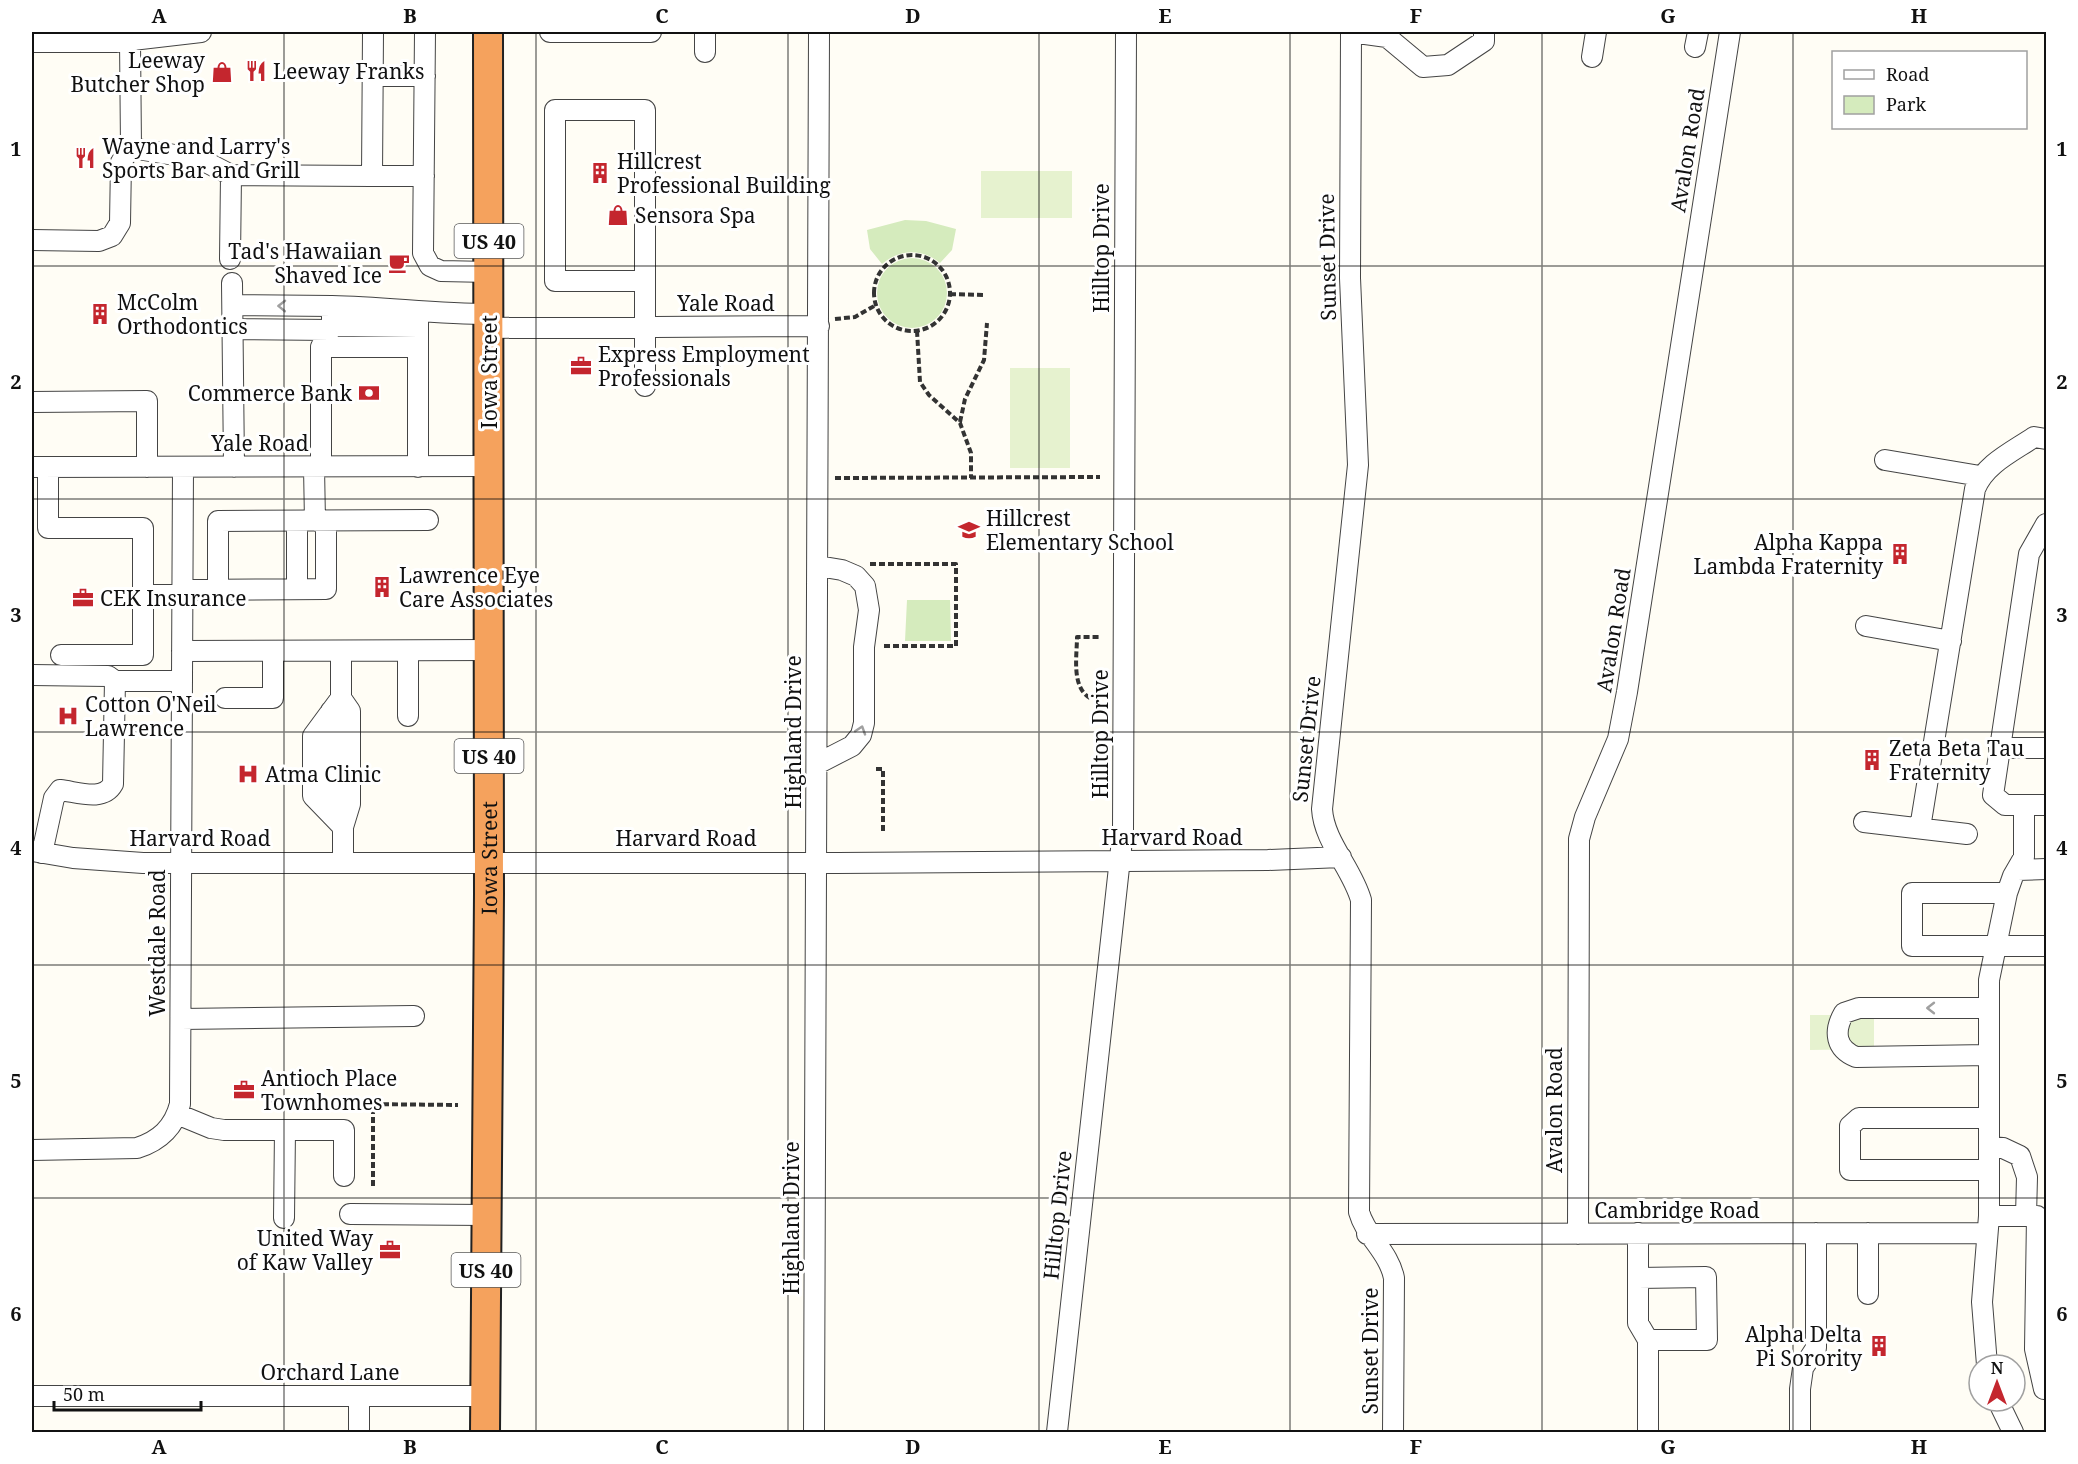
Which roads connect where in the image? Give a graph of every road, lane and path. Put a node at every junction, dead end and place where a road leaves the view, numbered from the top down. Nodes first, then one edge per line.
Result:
1 (201, 32) edge
2 (372, 32) edge
3 (425, 32) edge
4 (488, 32) edge
5 (550, 32) edge
6 (651, 32) edge
7 (705, 32) edge
8 (819, 32) edge
9 (1126, 32) edge
10 (1351, 32) edge
11 (1484, 32) edge
12 (1596, 32) edge
13 (1730, 32) edge
14 (130, 41) junction
15 (32, 42) edge
16 (705, 52) dead end
17 (1592, 57) dead end
18 (372, 75) junction
19 (425, 75) junction
20 (130, 148) junction
21 (231, 175) junction
22 (372, 176) junction
23 (424, 176) junction
24 (32, 240) edge
25 (230, 259) dead end
26 (489, 272) junction
27 (645, 281) junction
28 (232, 283) dead end
29 (950, 294) junction
30 (984, 295) dead end
31 (233, 305) junction
32 (876, 305) junction
33 (332, 306) junction
34 (489, 321) junction
35 (826, 322) junction
36 (987, 323) dead end
37 (645, 327) junction
38 (233, 329) junction
39 (917, 330) junction
40 (418, 331) junction
41 (327, 335) junction
42 (645, 386) dead end
43 (32, 402) edge
44 (960, 423) junction
45 (2040, 438) edge
46 (1885, 460) dead end
47 (147, 466) junction
48 (183, 466) junction
49 (234, 466) junction
50 (317, 466) junction
51 (418, 466) junction
52 (489, 466) junction
53 (40, 467) edge
54 (1980, 476) junction
55 (1100, 477) dead end
56 (831, 478) dead end
57 (971, 478) junction
58 (428, 520) dead end
59 (312, 521) junction
60 (2046, 524) edge
61 (40, 531) edge
62 (868, 564) dead end
63 (818, 566) junction
64 (218, 590) junction
65 (297, 590) junction
66 (182, 593) junction
67 (142, 595) junction
68 (1866, 626) dead end
69 (1099, 638) dead end
70 (1951, 641) junction
71 (877, 646) dead end
72 (489, 650) junction
73 (182, 651) junction
74 (273, 651) junction
75 (341, 651) junction
76 (408, 651) junction
77 (61, 655) dead end
78 (32, 675) edge
79 (115, 681) junction
80 (182, 681) junction
81 (225, 698) dead end
82 (1090, 698) dead end
83 (336, 705) junction
84 (408, 716) dead end
85 (1999, 748) junction
86 (2046, 748) edge
87 (817, 764) junction
88 (876, 769) dead end
89 (2024, 805) junction
90 (2046, 805) edge
91 (1864, 822) dead end
92 (343, 827) junction
93 (1920, 828) junction
94 (883, 832) dead end
95 (1967, 834) dead end
96 (37, 852) edge
97 (1341, 857) junction
98 (1120, 861) junction
99 (489, 862) junction
100 (182, 863) junction
101 (343, 863) junction
102 (816, 863) junction
103 (2046, 869) edge
104 (2017, 870) junction
105 (2007, 893) junction
106 (1995, 946) junction
107 (2046, 946) edge
108 (1989, 1008) junction
109 (414, 1016) dead end
110 (181, 1019) junction
111 (1989, 1055) junction
112 (266, 1103) dead end
113 (373, 1104) junction
114 (458, 1105) dead end
115 (177, 1114) junction
116 (1989, 1118) junction
117 (285, 1130) junction
118 (1989, 1147) junction
119 (32, 1150) edge
120 (1989, 1170) junction
121 (344, 1176) dead end
122 (373, 1186) dead end
123 (350, 1214) dead end
124 (486, 1215) junction
125 (2036, 1216) edge
126 (284, 1218) dead end
127 (1988, 1224) junction
128 (1638, 1233) junction
129 (1816, 1233) junction
130 (1868, 1233) junction
131 (1367, 1234) junction
132 (1578, 1234) junction
133 (1638, 1278) junction
134 (1868, 1294) dead end
135 (1648, 1340) junction
136 (1986, 1353) edge
137 (2044, 1389) dead end
138 (32, 1396) edge
139 (359, 1396) junction
140 (484, 1396) junction
141 (2004, 1413) edge
142 (359, 1432) edge
143 (484, 1432) edge
144 (813, 1432) edge
145 (1057, 1432) edge
146 (1394, 1432) edge
147 (1648, 1432) edge
148 (1800, 1432) edge
149 (2013, 1432) edge

1 - 14 street
2 - 18 street
3 - 19 street
4 - 26 highway, Iowa Street / US 40
5 - 6 street
7 - 16 street
8 - 35 street, Highland Drive
9 - 98 street, Hilltop Drive
10 - 11 street
10 - 97 street, Sunset Drive
12 - 17 street
13 - 132 street, Avalon Road
14 - 15 street
14 - 20 street
18 - 19 street
18 - 22 street
19 - 23 street
20 - 21 street
20 - 24 street
21 - 22 street
21 - 25 street
22 - 23 street
23 - 26 street
26 - 34 highway, Iowa Street / US 40
27 - 27 street
27 - 37 street
28 - 31 street
29 - 30 path
29 - 32 path
29 - 39 path
33 -> 31 street
31 - 38 street
32 - 35 path
32 - 39 path
33 - 40 street
33 - 41 street
34 - 37 street, Yale Road
34 - 40 street, Yale Road
34 - 52 highway, Iowa Street / US 40
35 - 37 street, Yale Road
35 - 63 street, Highland Drive
36 - 44 path
37 - 42 street
38 - 41 street
38 - 49 street
39 - 44 path
40 - 41 street
40 - 51 street
41 - 50 street
43 - 47 street
44 - 57 path
45 - 54 street
46 - 54 street
47 - 48 street, Yale Road
47 - 53 street, Yale Road
48 - 49 street, Yale Road
48 - 66 street, Westdale Road
49 - 50 street, Yale Road
50 - 51 street, Yale Road
50 - 59 street
51 - 52 street, Yale Road
52 - 72 highway, Iowa Street / US 40
53 - 61 street
54 - 70 street
55 - 57 path
56 - 57 path
58 - 59 street
59 - 64 street
59 - 65 street
59 - 65 street
60 - 85 street
61 - 67 street
62 - 71 path
63 - 87 street, Highland Drive
87 -> 63 street
64 - 65 street
64 - 66 street
66 - 67 street
66 - 73 street, Westdale Road
67 - 77 street
68 - 70 street
69 - 82 path
70 - 93 street
72 - 76 street
72 - 99 highway, Iowa Street / US 40
73 - 74 street
73 - 80 street, Westdale Road
74 - 75 street
74 - 81 street
75 - 76 street
75 - 83 street
76 - 84 street
78 - 79 street
79 - 80 street
79 - 96 street
80 - 100 street, Westdale Road
83 - 92 street
83 - 92 street
85 - 86 street
85 - 89 street
87 - 102 street, Highland Drive
88 - 94 path
89 - 90 street
89 - 104 street
91 - 93 street
92 - 101 street
93 - 95 street
96 - 100 street, Harvard Road
97 - 98 street, Harvard Road
97 - 131 street, Sunset Drive
98 - 102 street, Harvard Road
98 - 145 street, Hilltop Drive
99 - 101 street, Harvard Road
99 - 102 street, Harvard Road
99 - 124 highway, Iowa Street / US 40
100 - 101 street, Harvard Road
100 - 110 street, Westdale Road
102 - 144 street, Highland Drive
103 - 104 street
104 - 105 street
105 - 106 street
105 - 106 street
106 - 107 street
106 - 108 street
108 - 111 street
108 -> 111 street
109 - 110 street
110 - 115 street, Westdale Road
111 - 116 street
112 - 113 path
113 - 114 path
113 - 122 path
115 - 117 street
115 - 119 street, Westdale Road
116 - 118 street
116 - 120 street
117 - 121 street
117 - 126 street
118 - 120 street
118 - 125 street
120 - 127 street
123 - 124 street
124 - 140 highway, Iowa Street / US 40
125 - 127 street, Cambridge Road
125 - 137 street
127 - 130 street, Cambridge Road
127 - 136 street
128 - 129 street, Cambridge Road
128 - 132 street, Cambridge Road
128 - 133 street
129 - 130 street, Cambridge Road
129 - 148 street
130 - 134 street
131 - 132 street, Cambridge Road
131 - 146 street, Sunset Drive
133 - 135 street
133 - 135 street
135 - 147 street
138 - 139 street, Orchard Lane
139 - 140 street, Orchard Lane
139 - 142 street
140 - 143 highway, Iowa Street / US 40
141 - 149 street

